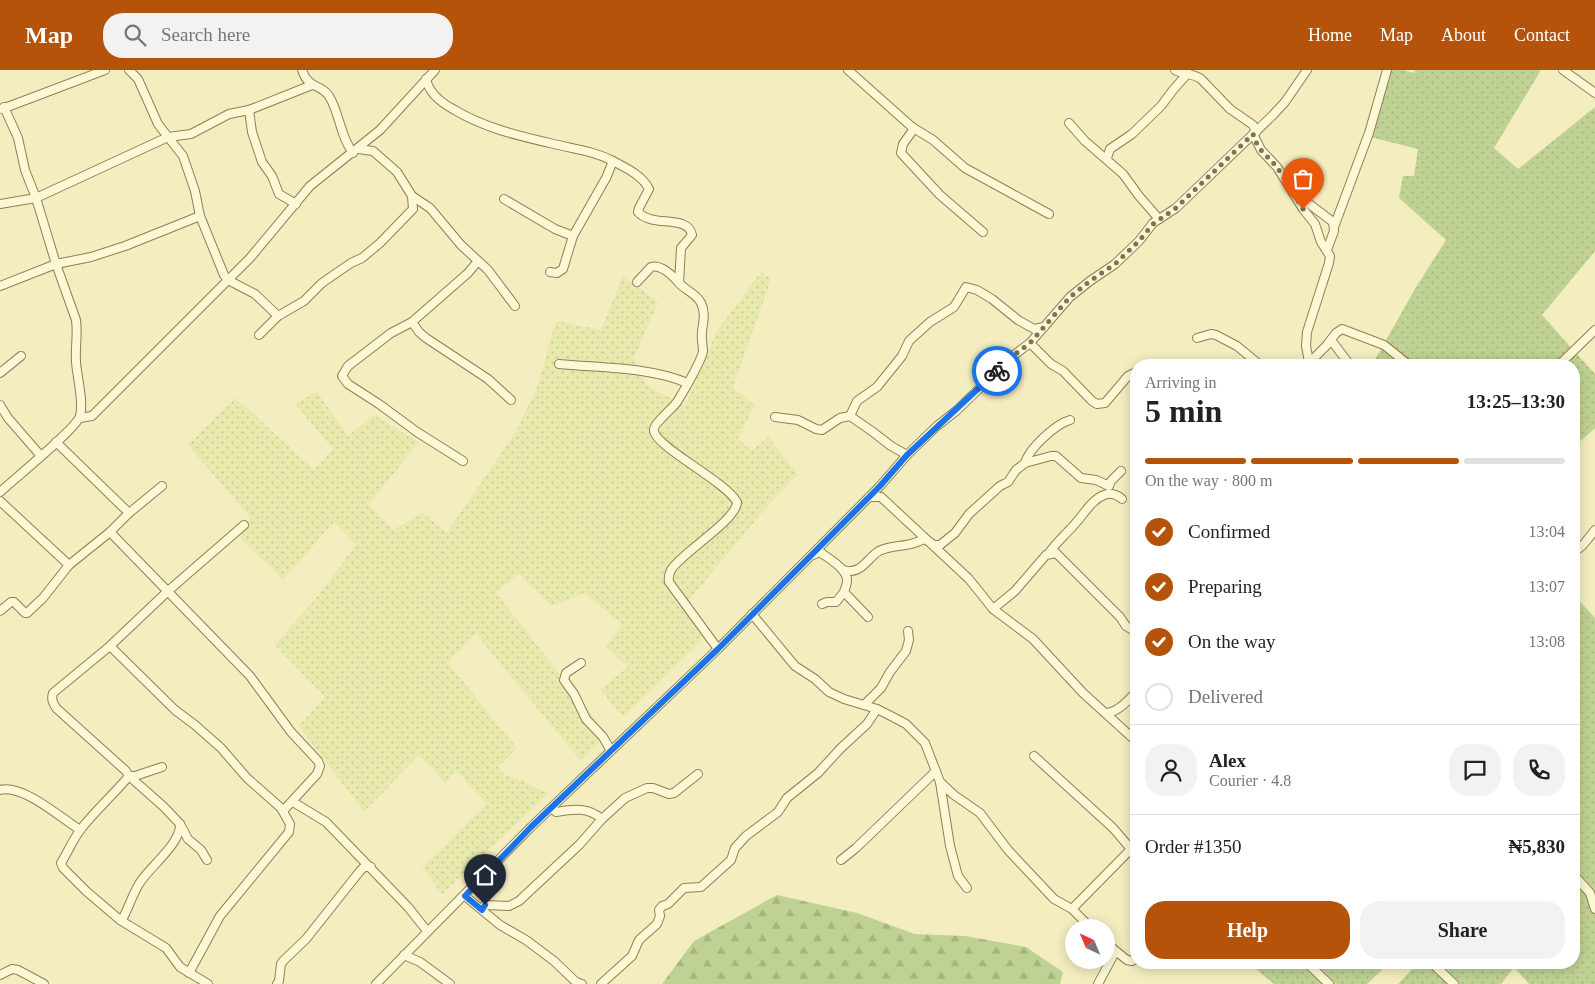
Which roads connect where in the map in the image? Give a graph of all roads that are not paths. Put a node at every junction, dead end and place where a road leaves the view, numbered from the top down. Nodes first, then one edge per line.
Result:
1 (105, 70) edge
2 (129, 70) edge
3 (302, 70) edge
4 (435, 70) edge
5 (848, 70) edge
6 (1175, 70) edge
7 (1307, 70) edge
8 (1386, 70) edge
9 (1563, 70) edge
10 (1195, 73) edge
11 (426, 79) junction
12 (312, 85) junction
13 (418, 87) junction
14 (428, 89) junction
15 (1595, 93) edge
16 (2, 108) edge
17 (249, 110) junction
18 (1069, 123) dead end
19 (912, 127) junction
20 (1255, 133) junction
21 (168, 137) junction
22 (371, 139) junction
23 (356, 151) junction
24 (373, 151) junction
25 (1107, 158) junction
26 (613, 161) junction
27 (1292, 190) junction
28 (412, 196) junction
29 (36, 198) junction
30 (504, 199) dead end
31 (423, 202) junction
32 (0, 204) edge
33 (296, 204) junction
34 (412, 209) junction
35 (1049, 214) dead end
36 (200, 216) junction
37 (1160, 219) junction
38 (1334, 227) junction
39 (983, 232) dead end
40 (573, 236) junction
41 (1327, 250) junction
42 (478, 261) junction
43 (56, 264) junction
44 (550, 272) dead end
45 (228, 280) junction
46 (637, 282) dead end
47 (679, 283) junction
48 (0, 286) edge
49 (515, 306) dead end
50 (278, 316) junction
51 (412, 322) junction
52 (1045, 326) junction
53 (1595, 330) edge
54 (259, 335) dead end
55 (1197, 338) dead end
56 (1331, 340) junction
57 (1030, 343) junction
58 (1312, 354) junction
59 (21, 356) dead end
60 (1253, 359) edge
61 (1310, 359) edge
62 (1345, 359) edge
63 (1403, 359) edge
64 (1565, 359) edge
65 (559, 364) dead end
66 (0, 372) edge
67 (1130, 374) edge
68 (687, 383) junction
69 (511, 400) dead end
70 (0, 405) edge
71 (81, 408) junction
72 (92, 416) junction
73 (850, 416) junction
74 (775, 417) dead end
75 (80, 418) junction
76 (1070, 420) dead end
77 (56, 442) junction
78 (907, 455) junction
79 (41, 456) junction
80 (464, 461) dead end
81 (1025, 463) junction
82 (1121, 471) dead end
83 (162, 486) dead end
84 (880, 486) junction
85 (1109, 486) junction
86 (0, 492) edge
87 (1103, 495) junction
88 (869, 497) junction
89 (881, 497) junction
90 (1122, 499) dead end
91 (0, 502) edge
92 (129, 513) junction
93 (244, 525) dead end
94 (1595, 530) edge
95 (110, 532) junction
96 (925, 539) junction
97 (1580, 547) edge
98 (1049, 553) junction
99 (805, 561) junction
100 (69, 565) junction
101 (843, 570) junction
102 (168, 591) junction
103 (844, 592) junction
104 (822, 604) dead end
105 (993, 609) junction
106 (0, 611) edge
107 (752, 614) junction
108 (868, 617) dead end
109 (1130, 628) edge
110 (908, 631) dead end
111 (110, 646) junction
112 (718, 649) junction
113 (581, 663) dead end
114 (1130, 698) edge
115 (864, 705) junction
116 (877, 709) junction
117 (1106, 713) junction
118 (1130, 735) edge
119 (611, 751) junction
120 (1034, 756) dead end
121 (162, 767) dead end
122 (936, 771) junction
123 (698, 774) dead end
124 (129, 776) junction
125 (940, 782) junction
126 (0, 790) edge
127 (293, 802) junction
128 (552, 808) junction
129 (283, 811) junction
130 (602, 819) junction
131 (180, 824) junction
132 (80, 830) junction
133 (1130, 843) edge
134 (1130, 851) edge
135 (207, 860) dead end
136 (841, 860) dead end
137 (370, 867) junction
138 (1580, 882) edge
139 (967, 888) dead end
140 (465, 896) junction
141 (1072, 908) junction
142 (482, 910) junction
143 (1595, 910) edge
144 (1082, 919) edge
145 (120, 920) junction
146 (427, 931) junction
147 (1115, 952) edge
148 (404, 955) junction
149 (1130, 961) edge
150 (1106, 969) edge
151 (1313, 969) edge
152 (1438, 969) edge
153 (189, 973) junction
154 (0, 975) edge
155 (44, 984) edge
156 (208, 984) edge
157 (277, 984) edge
158 (376, 984) edge
159 (450, 984) edge
160 (582, 984) edge
161 (602, 984) edge
162 (1098, 984) edge
163 (1329, 984) edge
164 (1454, 984) edge

1 - 16 street
2 - 21 street
3 - 12 street
4 - 11 street
5 - 19 street
6 - 10 street
7 - 20 street
8 - 38 street
9 - 15 street
10 - 20 street
10 - 25 street
11 - 13 street
11 - 14 street
12 - 17 street
12 - 23 street
13 - 14 street
13 - 22 street
14 - 26 street
16 - 29 street
17 - 21 street
17 - 33 street
18 - 25 street
19 - 35 street
19 - 39 street
20 - 27 street
20 - 37 street
21 - 29 street
21 - 36 street
22 - 23 street
22 - 24 street
23 - 24 street
23 - 33 street
24 - 28 street
25 - 37 street
26 - 40 street
26 - 47 street
27 - 38 street
27 - 41 street
28 - 31 street
28 - 34 street
29 - 32 street
29 - 43 street
30 - 40 street
31 - 34 street
31 - 42 street
33 - 45 street
34 - 50 street
36 - 43 street
36 - 45 street
37 - 52 street
38 - 41 street
40 - 44 street
41 - 58 street
42 - 49 street
42 - 51 street
43 - 48 street
43 - 71 street
45 - 50 street
45 - 72 street
46 - 47 street
47 - 68 street
50 - 54 street
51 - 69 street
51 - 80 street
52 - 57 street
52 - 73 street
53 - 64 street
55 - 60 street
56 - 58 street
56 - 62 street
56 - 63 street
57 - 67 street
57 - 78 street
58 - 61 street
59 - 66 street
65 - 68 street
68 - 112 street
70 - 79 street
71 - 72 street
71 - 75 street
72 - 75 street
73 - 74 street
73 - 78 street
75 - 77 street
76 - 81 street
77 - 79 street
77 - 92 street
78 - 84 street
79 - 86 street
81 - 85 street
81 - 96 street
82 - 85 street
83 - 92 street
84 - 88 street
84 - 89 street
85 - 87 street
87 - 90 street
87 - 98 street
88 - 89 street
88 - 99 street
89 - 96 street
91 - 100 street
92 - 95 street
93 - 102 street
94 - 97 street
95 - 100 street
95 - 102 street
96 - 101 street
96 - 105 street
98 - 105 street
98 - 109 street
99 - 101 street
99 - 107 street
100 - 106 street
101 - 103 street
102 - 111 street
102 - 127 street
103 - 104 street
103 - 108 street
105 - 117 street
107 - 112 street
107 - 115 street
110 - 115 street
111 - 124 street
111 - 129 street
112 - 119 street
113 - 119 street
114 - 117 street
115 - 116 street
116 - 122 street
116 - 161 street
117 - 118 street
119 - 128 street
120 - 133 street
121 - 124 street
122 - 125 street
122 - 136 street
123 - 130 street
124 - 131 street
124 - 132 street
125 - 139 street
125 - 141 street
126 - 132 street
127 - 129 street
127 - 137 street
128 - 130 street
128 - 140 street
129 - 153 street
130 - 142 street
131 - 135 street
131 - 145 street
132 - 145 street
134 - 141 street
137 - 146 street
137 - 157 street
138 - 143 street
140 - 142 street
140 - 146 street
141 - 144 street
142 - 160 street
145 - 153 street
146 - 148 street
147 - 149 street
148 - 158 street
148 - 159 street
150 - 162 street
151 - 163 street
152 - 164 street
153 - 156 street
154 - 155 street

